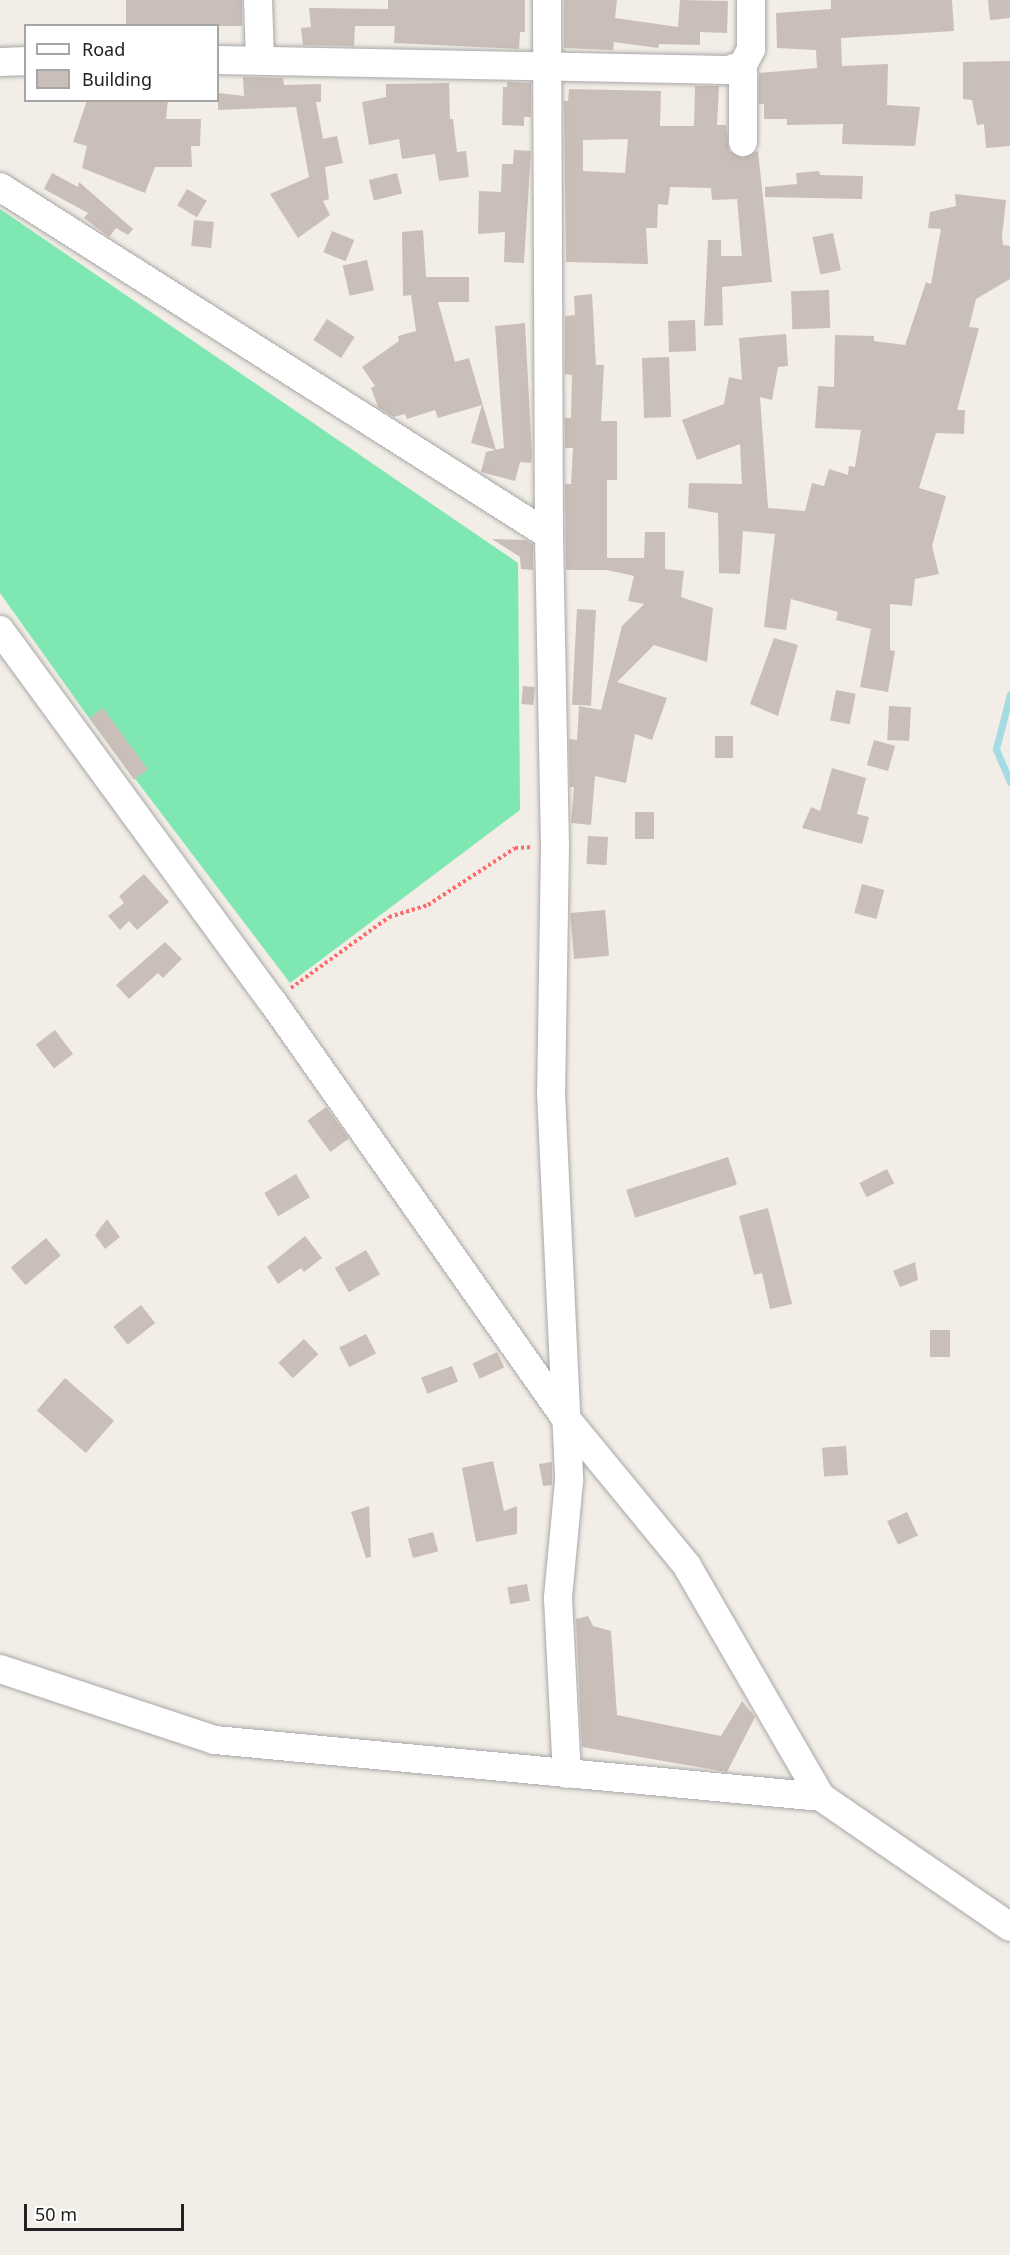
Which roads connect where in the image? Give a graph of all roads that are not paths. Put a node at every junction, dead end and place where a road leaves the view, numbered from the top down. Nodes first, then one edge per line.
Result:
1 (258, 0) edge
2 (547, 0) edge
3 (751, 0) edge
4 (260, 59) junction
5 (219, 60) edge
6 (24, 61) edge
7 (0, 62) edge
8 (743, 65) junction
9 (549, 69) junction
10 (743, 142) dead end
11 (0, 187) edge
12 (549, 535) junction
13 (0, 630) edge
14 (564, 1416) junction
15 (0, 1669) edge
16 (567, 1774) junction
17 (821, 1797) junction
18 (1010, 1926) edge

1 - 4 street
2 - 9 street
3 - 8 street
4 - 5 street
4 - 9 street
6 - 7 street
8 - 9 street
8 - 10 street
9 - 12 street
11 - 12 street
12 - 14 street
13 - 14 street
14 - 16 street
14 - 17 street
15 - 16 street
16 - 17 street
17 - 18 street

